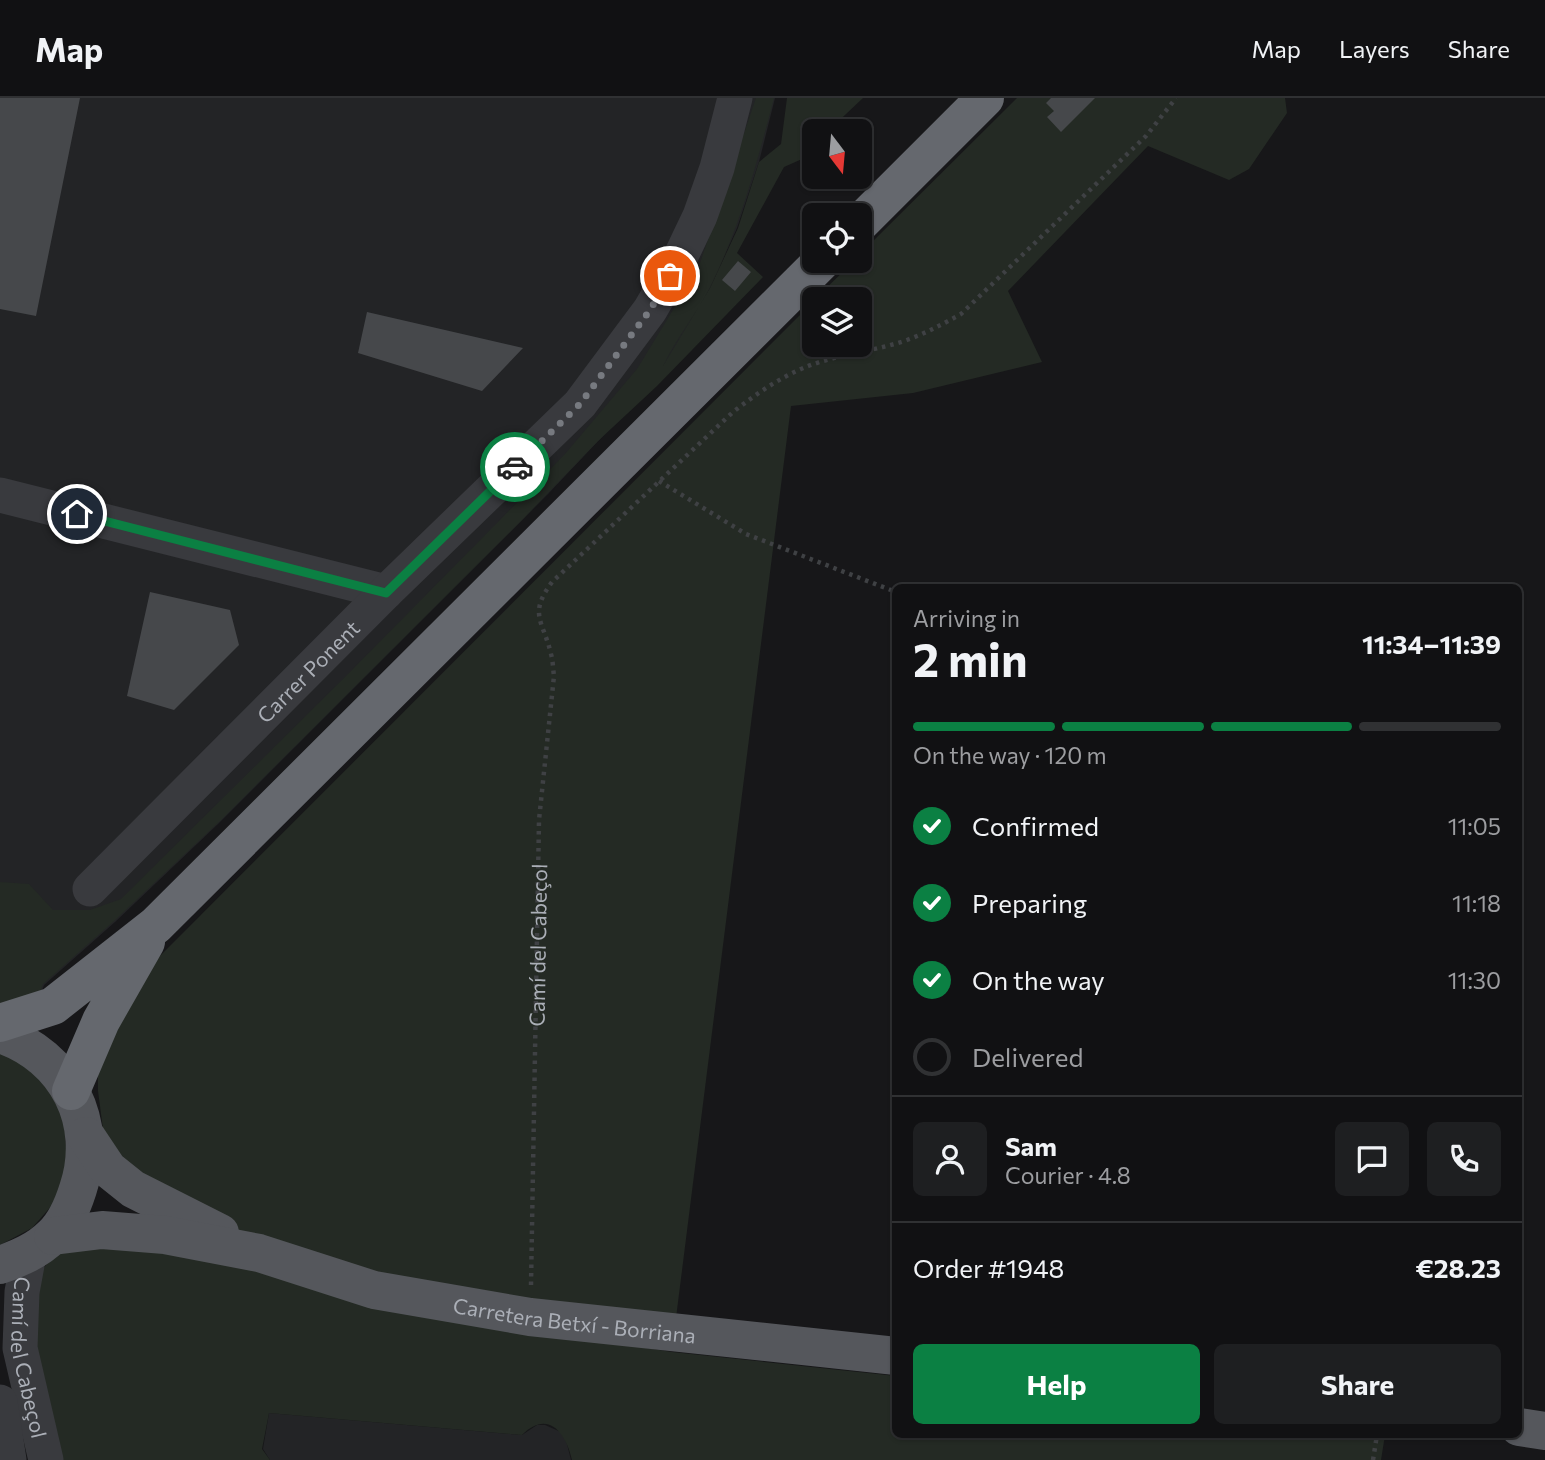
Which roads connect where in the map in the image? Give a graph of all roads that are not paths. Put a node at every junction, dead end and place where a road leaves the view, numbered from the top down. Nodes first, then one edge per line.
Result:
1 (735, 98) edge
2 (985, 98) edge
3 (872, 210) edge
4 (810, 273) edge
5 (0, 495) edge
6 (386, 593) junction
7 (90, 889) dead end
8 (156, 925) junction
9 (0, 1023) edge
10 (0, 1034) edge
11 (71, 1091) junction
12 (86, 1136) junction
13 (27, 1251) edge
14 (259, 1253) junction
15 (892, 1356) edge
16 (0, 1402) edge
17 (1522, 1427) edge
18 (1545, 1431) edge
19 (9, 1460) edge
20 (46, 1460) edge

1 - 6 street, Carrer Ponent
2 - 3 highway
4 - 8 highway
5 - 6 street
6 - 7 street, Carrer Ponent
8 - 9 highway
8 - 11 highway
10 - 11 main road
11 - 12 main road
12 - 13 main road
12 - 14 main road, Carretera Betxí - Borriana
13 - 14 main road, Carretera Betxí - Borriana
13 - 20 street, Camí del Cabeçol
14 - 15 main road, Carretera Betxí - Borriana
16 - 19 street, Camí del Cabeçol
17 - 18 main road

